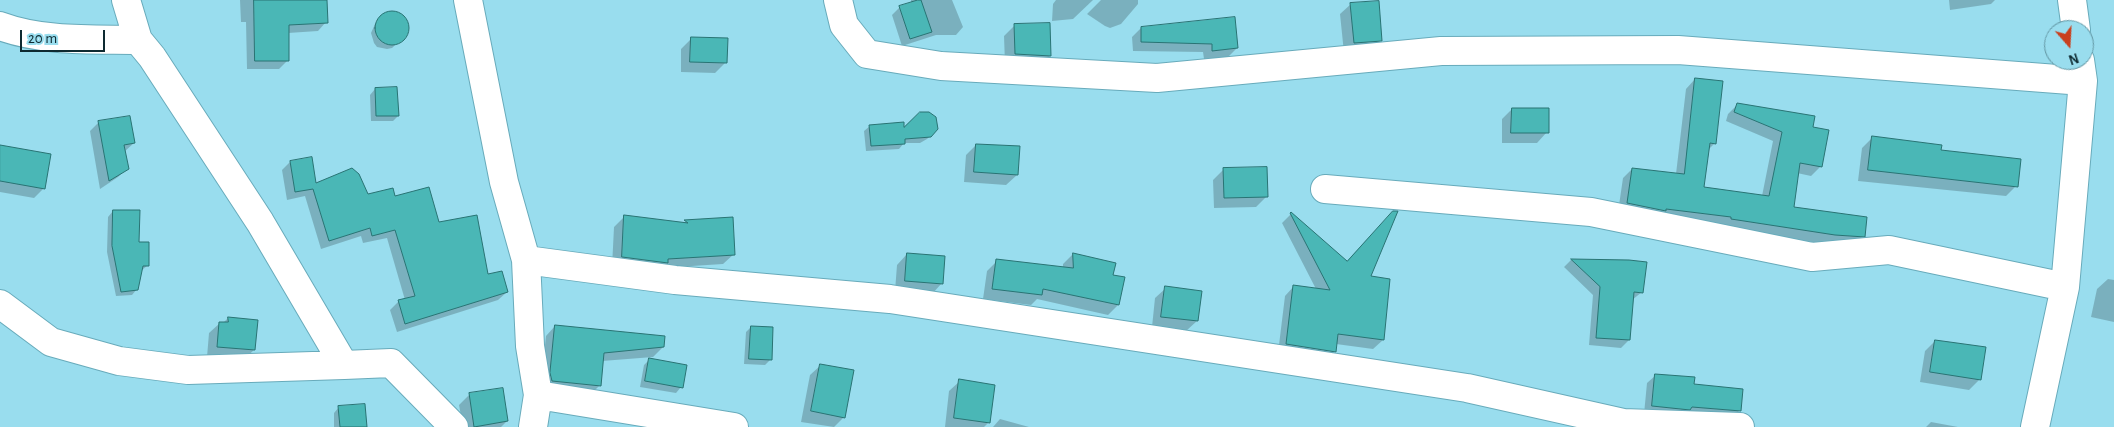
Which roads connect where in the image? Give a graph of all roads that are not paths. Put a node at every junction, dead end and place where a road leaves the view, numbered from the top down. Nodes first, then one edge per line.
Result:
1 (126, 0) edge
2 (468, 0) edge
3 (838, 0) edge
4 (2074, 0) edge
5 (2075, 20) edge
6 (0, 26) edge
7 (138, 40) junction
8 (2082, 71) edge
9 (1324, 189) dead end
10 (526, 260) junction
11 (2065, 287) junction
12 (0, 304) edge
13 (344, 365) junction
14 (538, 395) junction
15 (454, 427) edge
16 (534, 427) edge
17 (734, 427) edge
18 (1740, 427) edge
19 (2035, 427) edge

1 - 7 street
2 - 10 street
3 - 8 street
4 - 5 street
6 - 7 street
7 - 13 street
8 - 11 street
9 - 11 street
10 - 14 street
10 - 18 street
11 - 19 street
12 - 13 street
13 - 15 street
14 - 16 street
14 - 17 street

